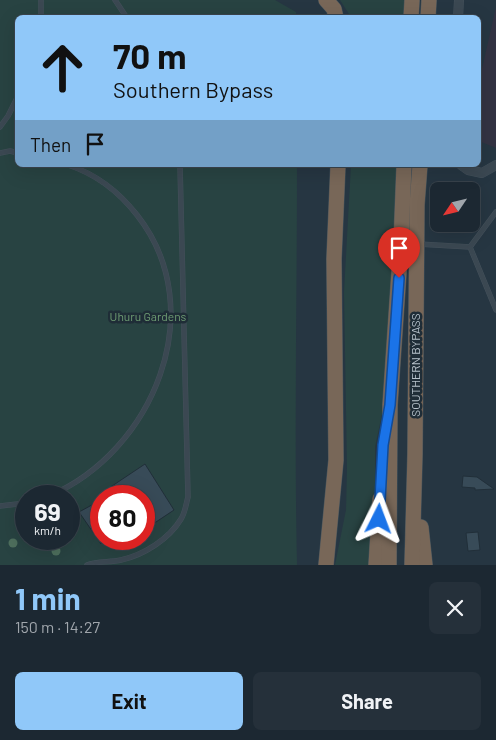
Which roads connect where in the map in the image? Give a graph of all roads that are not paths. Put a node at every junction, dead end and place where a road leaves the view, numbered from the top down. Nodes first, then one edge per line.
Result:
1 (41, 0) edge
2 (115, 0) edge
3 (326, 0) edge
4 (412, 0) edge
5 (430, 0) edge
6 (459, 0) edge
7 (41, 15) edge
8 (125, 15) edge
9 (335, 15) edge
10 (411, 15) edge
11 (428, 15) edge
12 (458, 15) edge
13 (15, 102) edge
14 (0, 127) edge
15 (15, 152) edge
16 (0, 153) edge
17 (496, 166) edge
18 (74, 167) edge
19 (180, 167) edge
20 (338, 167) edge
21 (404, 167) edge
22 (420, 167) edge
23 (464, 167) edge
24 (496, 212) edge
25 (417, 244) junction
26 (470, 247) junction
27 (496, 310) edge
28 (390, 405) junction
29 (415, 454) junction
30 (70, 485) edge
31 (15, 504) edge
32 (0, 506) edge
33 (87, 565) edge
34 (326, 565) edge
35 (376, 565) edge
36 (390, 565) edge
37 (412, 565) edge
38 (425, 565) edge

1 - 7 lane
2 - 8 lane
3 - 9 highway
4 - 10 highway
5 - 11 highway
6 - 12 street
13 - 14 lane
15 - 16 lane
17 - 23 street
18 - 30 lane
19 - 33 lane
20 - 34 highway
21 - 28 highway, SOUTHERN BYPASS
22 - 25 highway, SOUTHERN BYPASS
24 - 26 lane
25 - 26 lane
25 - 29 highway, SOUTHERN BYPASS
26 - 27 lane
28 - 35 highway
28 - 36 highway, SOUTHERN BYPASS
29 - 37 highway, SOUTHERN BYPASS
29 - 38 highway
31 - 32 lane

